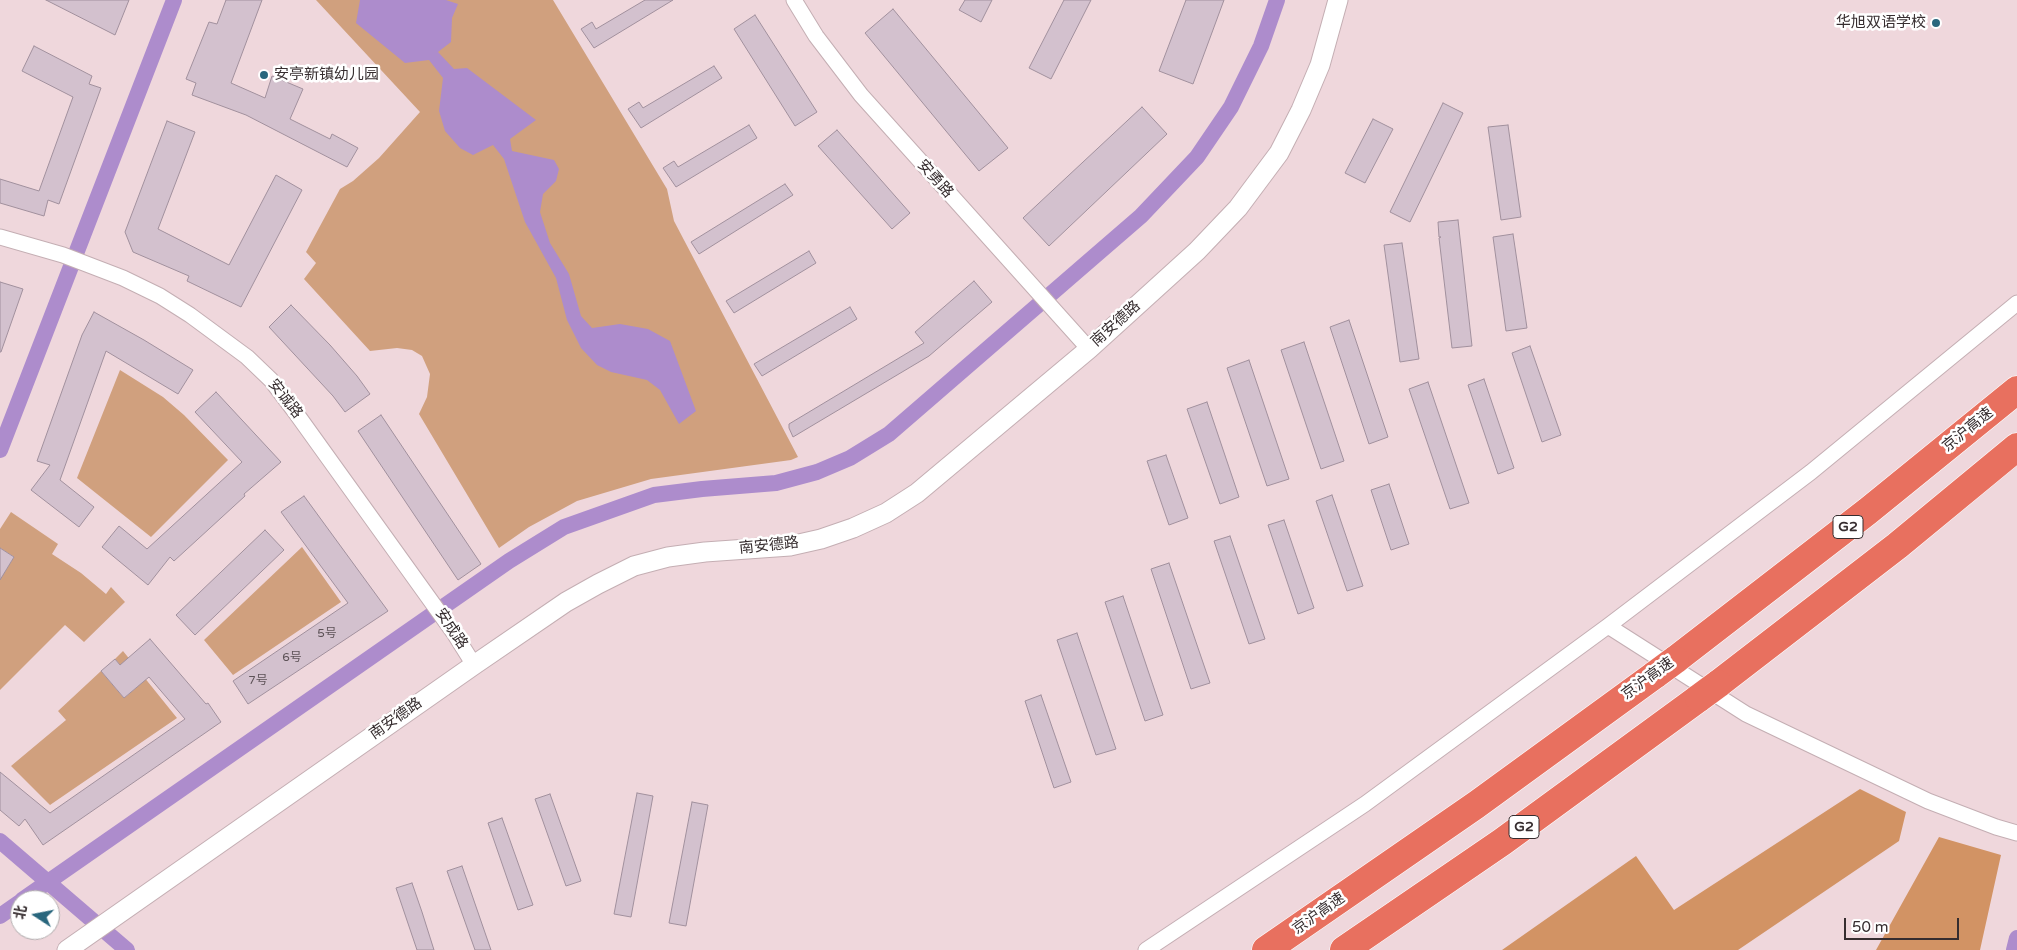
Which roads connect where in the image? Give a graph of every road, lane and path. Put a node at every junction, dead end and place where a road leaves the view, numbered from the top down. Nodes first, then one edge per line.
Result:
1 (794, 0) edge
2 (1338, 0) edge
3 (0, 238) edge
4 (2017, 303) edge
5 (1089, 349) junction
6 (2017, 390) edge
7 (2017, 447) edge
8 (427, 594) joint
9 (1608, 626) junction
10 (474, 665) junction
11 (2017, 833) edge
12 (67, 950) edge
13 (1146, 950) edge
14 (1266, 950) edge
15 (1344, 950) edge

1 - 5 street, 安勇路
2 - 5 street, 南安德路
3 - 8 street, 安诚路
4 - 9 street
5 - 10 street, 南安德路
6 - 14 highway, 京沪高速 / G2
7 - 15 highway, G2
8 - 10 street, 安成路
9 - 11 street
9 - 13 street
10 - 12 street, 南安德路

